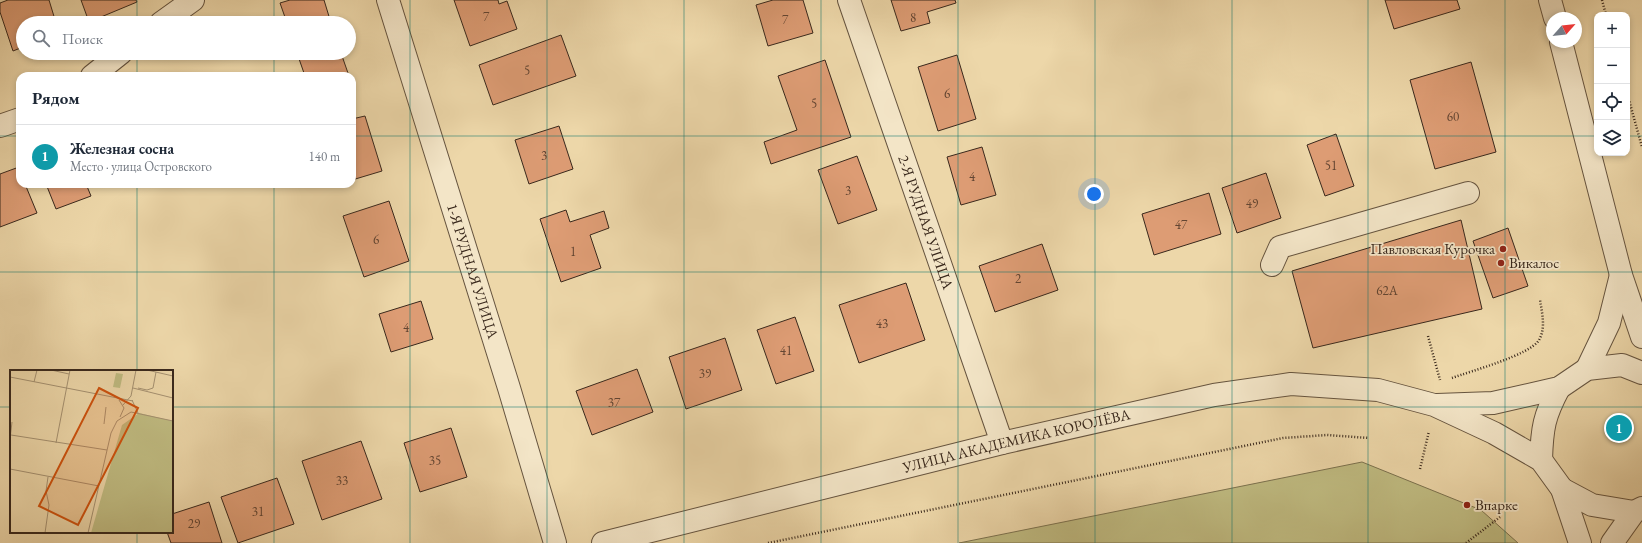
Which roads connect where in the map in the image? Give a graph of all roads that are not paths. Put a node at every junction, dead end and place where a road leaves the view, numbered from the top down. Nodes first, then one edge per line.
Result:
1 (193, 0) edge
2 (388, 0) edge
3 (849, 0) edge
4 (1550, 0) edge
5 (1553, 12) edge
6 (171, 16) edge
7 (1563, 48) edge
8 (112, 60) edge
9 (97, 72) edge
10 (16, 120) edge
11 (0, 126) edge
12 (1468, 193) dead end
13 (1272, 265) dead end
14 (1621, 274) junction
15 (1642, 337) edge
16 (1587, 369) junction
17 (1642, 373) edge
18 (1559, 388) junction
19 (1432, 414) junction
20 (1002, 443) junction
21 (1541, 460) junction
22 (1562, 489) junction
23 (1638, 510) edge
24 (555, 543) edge
25 (603, 543) edge
26 (1580, 543) edge
27 (1612, 543) edge

1 - 6 street
2 - 24 street, 1-Я РУДНАЯ УЛИЦА
3 - 20 street, 2-Я РУДНАЯ УЛИЦА
4 - 5 street
7 - 14 street
8 - 9 street
10 - 11 street
12 - 13 street
14 - 15 street
14 - 16 street
16 - 17 street
16 - 18 street
18 - 19 street
18 - 21 street
19 - 20 street, УЛИЦА АКАДЕМИКА КОРОЛЁВА
19 - 21 street
20 - 25 street, УЛИЦА АКАДЕМИКА КОРОЛЁВА
21 - 22 street
22 - 23 street
22 - 26 street
23 - 27 street

